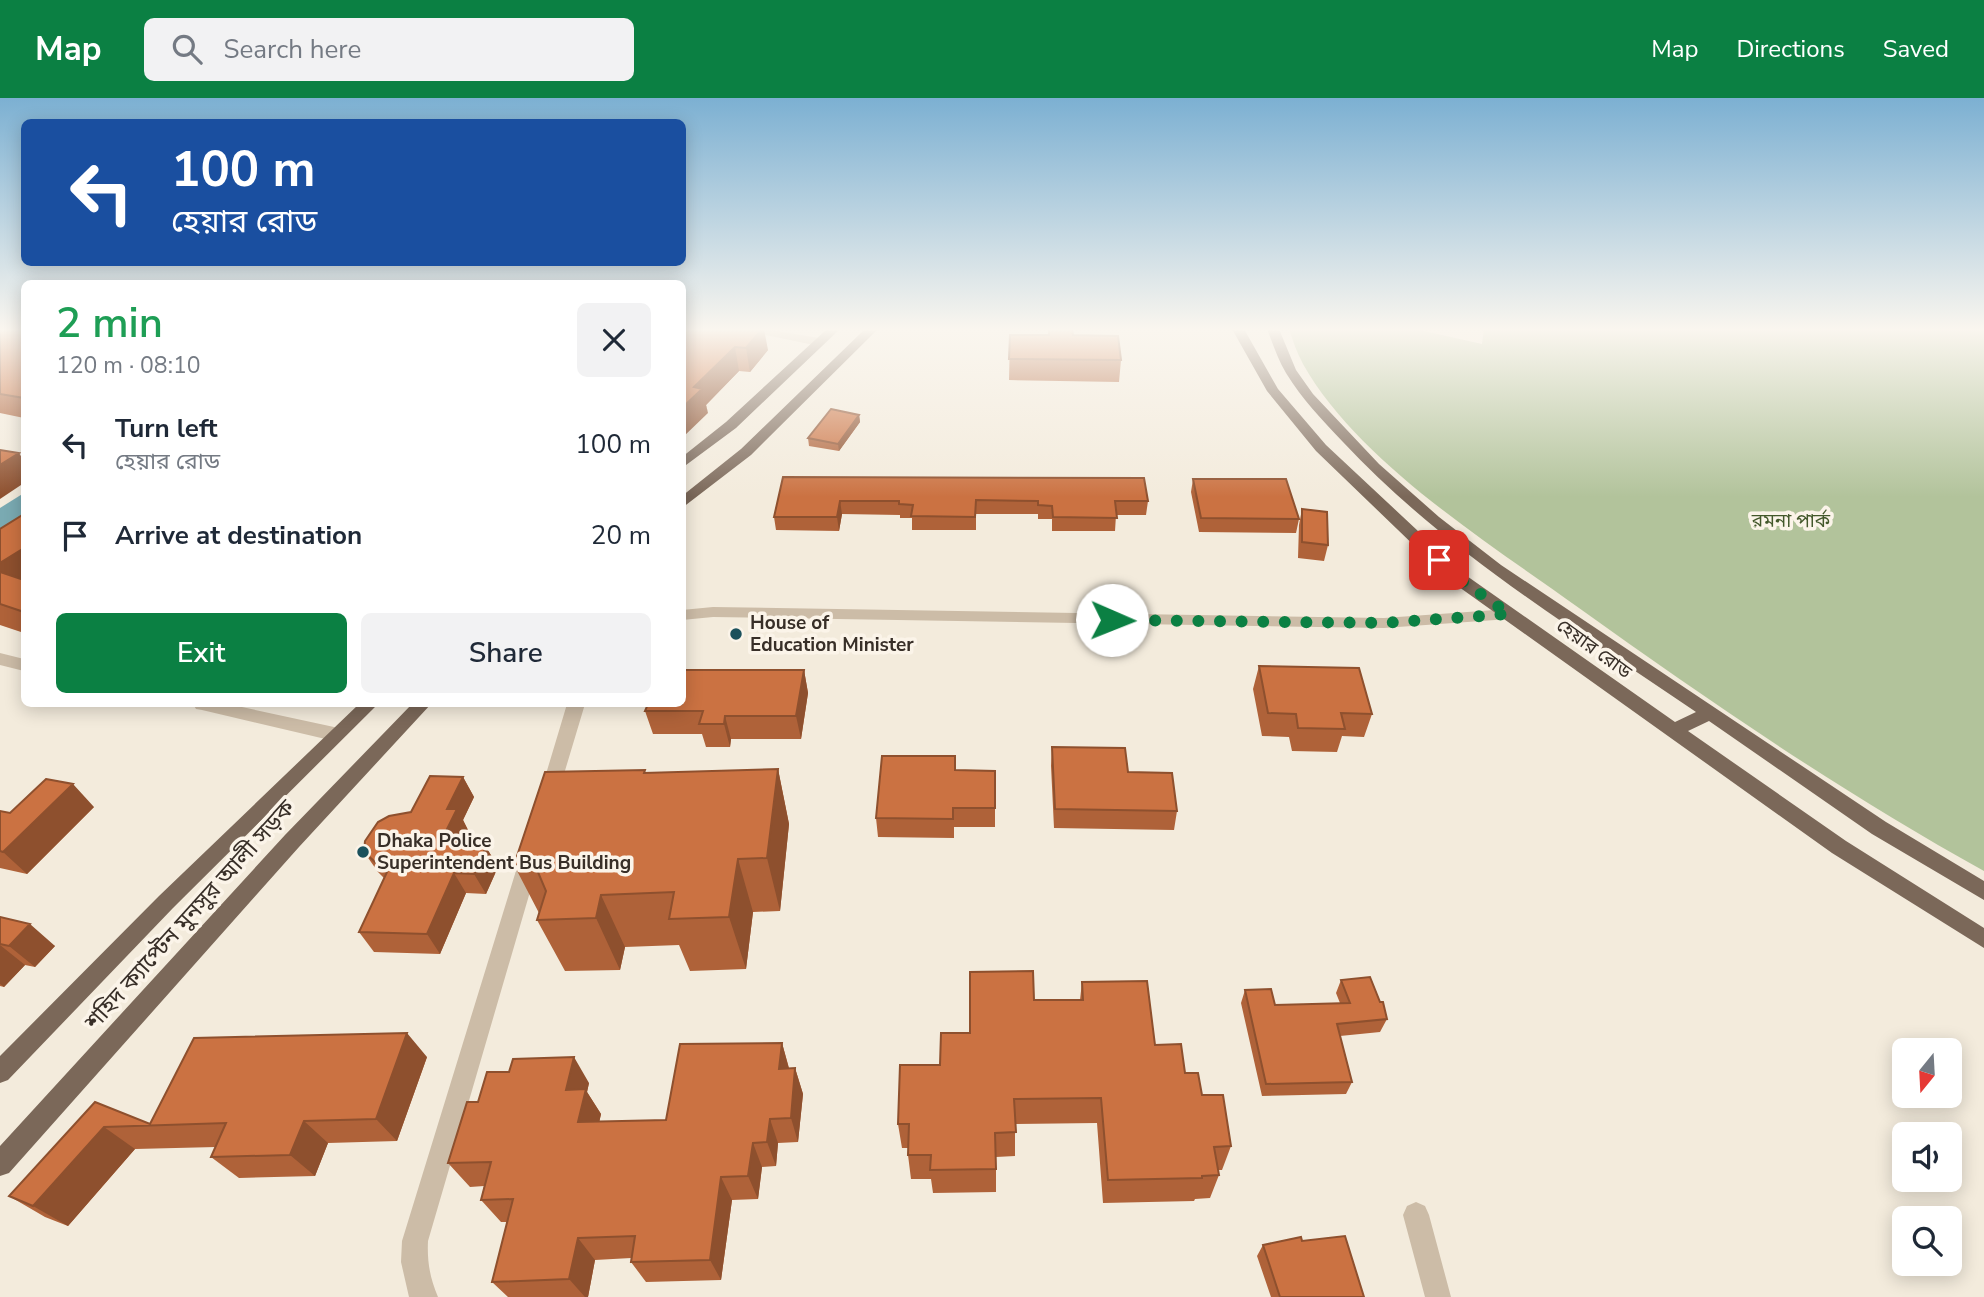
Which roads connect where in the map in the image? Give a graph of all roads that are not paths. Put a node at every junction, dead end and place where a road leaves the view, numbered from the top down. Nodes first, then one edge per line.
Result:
1 (773, 385) edge
2 (815, 385) edge
3 (1270, 385) edge
4 (1300, 385) edge
5 (686, 461) edge
6 (686, 501) edge
7 (1509, 614) junction
8 (686, 615) edge
9 (0, 659) edge
10 (21, 664) edge
11 (215, 707) edge
12 (366, 707) edge
13 (419, 707) edge
14 (575, 707) edge
15 (1710, 713) junction
16 (1673, 731) junction
17 (334, 734) junction
18 (544, 808) edge
19 (537, 835) edge
20 (1984, 891) edge
21 (1984, 939) edge
22 (0, 1072) edge
23 (0, 1164) edge
24 (1416, 1215) dead end
25 (425, 1297) edge
26 (1437, 1297) edge

1 - 5 main road
2 - 6 main road
3 - 7 main road, হেয়ার রোড
4 - 15 main road
7 - 8 street
7 - 16 main road, হেয়ার রোড
9 - 10 street
11 - 17 street
12 - 17 main road, শহিদ ক্যাপ্টেন মুনসুর আলী সড়ক
13 - 23 main road, শহিদ ক্যাপ্টেন মুনসুর আলী সড়ক
14 - 18 street
15 - 16 main road
15 - 20 main road
16 - 21 main road, হেয়ার রোড
17 - 22 main road, শহিদ ক্যাপ্টেন মুনসুর আলী সড়ক
19 - 25 street
24 - 26 street

